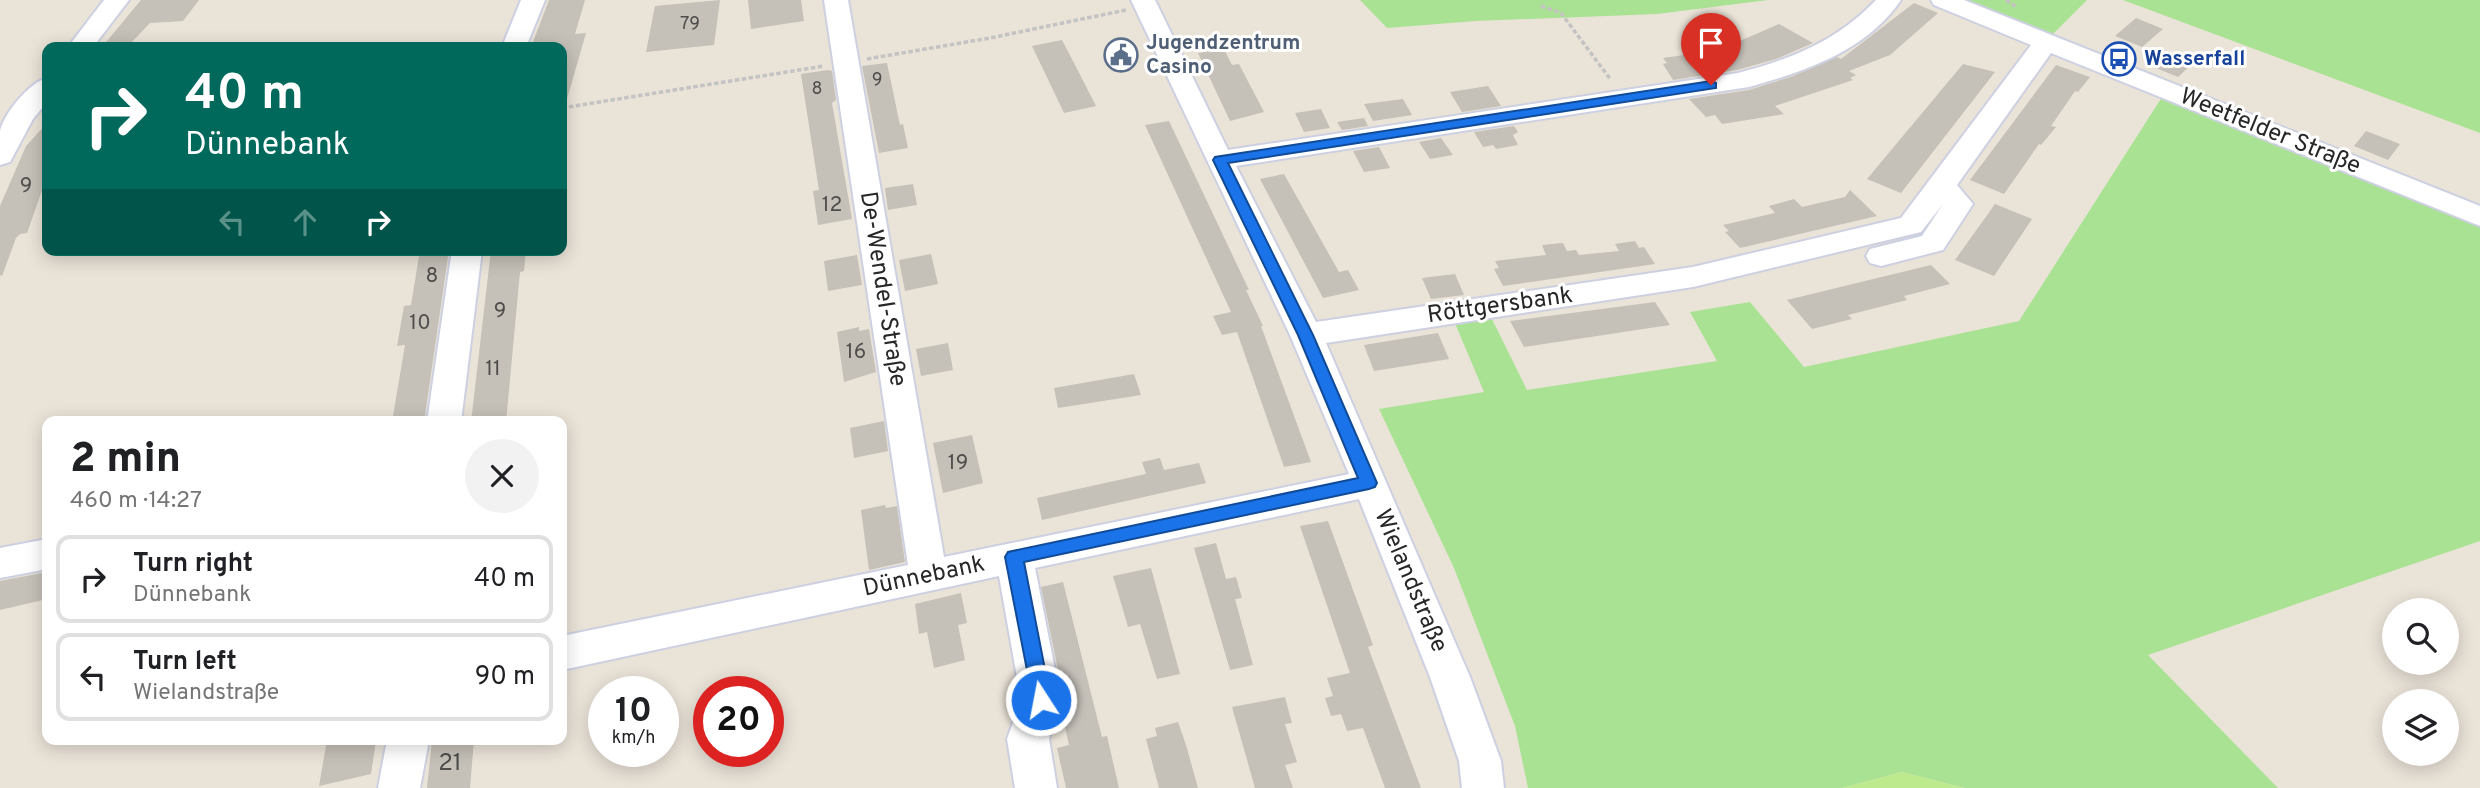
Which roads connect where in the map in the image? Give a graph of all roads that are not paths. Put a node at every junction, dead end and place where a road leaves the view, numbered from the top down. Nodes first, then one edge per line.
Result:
1 (117, 0) edge
2 (533, 0) edge
3 (836, 0) edge
4 (1889, 0) edge
5 (1943, 0) edge
6 (1144, 3) edge
7 (2046, 40) junction
8 (84, 42) edge
9 (516, 42) edge
10 (42, 92) edge
11 (0, 156) edge
12 (1220, 160) junction
13 (2480, 217) edge
14 (466, 256) edge
15 (1306, 335) junction
16 (445, 416) edge
17 (1369, 483) junction
18 (42, 555) edge
19 (1014, 557) junction
20 (0, 563) edge
21 (929, 577) junction
22 (567, 652) edge
23 (407, 745) edge
24 (399, 788) edge
25 (1036, 788) edge
26 (1483, 788) edge

1 - 8 street
2 - 9 street
3 - 21 street, De-Wendel-Straße
4 - 12 street
5 - 7 street, Weetfelder Straße
6 - 12 street, Wielandstraße
7 - 13 street, Weetfelder Straße
7 - 15 street, Röttgersbank
10 - 11 street
12 - 15 street, Wielandstraße
14 - 16 street
15 - 17 street, Wielandstraße
17 - 19 street, Dünnebank
17 - 26 street, Wielandstraße
18 - 20 street
19 - 21 street, Dünnebank
19 - 25 street
21 - 22 street, Dünnebank
23 - 24 street

